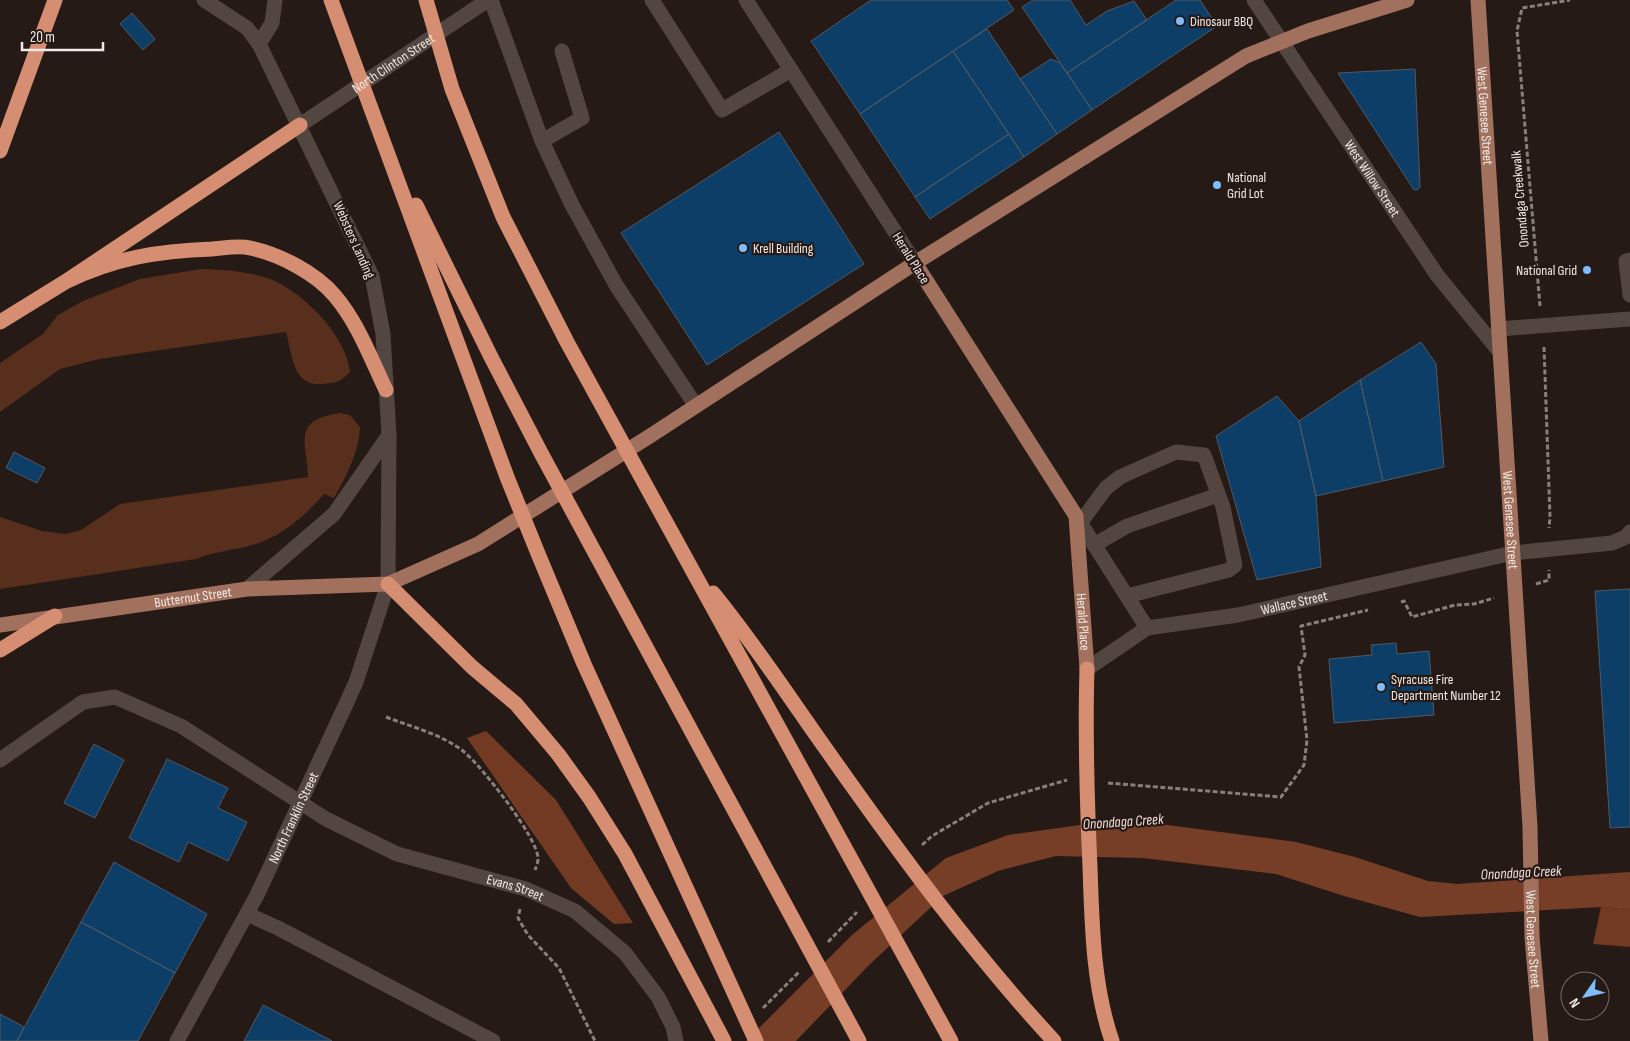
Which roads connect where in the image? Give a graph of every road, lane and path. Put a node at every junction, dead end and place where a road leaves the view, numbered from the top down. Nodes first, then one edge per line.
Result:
1 (55, 0) edge
2 (204, 0) edge
3 (275, 0) edge
4 (331, 0) edge
5 (426, 0) edge
6 (490, 0) edge
7 (652, 0) edge
8 (746, 0) edge
9 (1254, 0) edge
10 (1407, 0) edge
11 (1478, 0) edge
12 (1570, 0) edge
13 (1281, 42) junction
14 (260, 44) junction
15 (562, 51) dead end
16 (791, 70) junction
17 (300, 125) junction
18 (381, 131) junction
19 (542, 141) junction
20 (0, 151) edge
21 (1630, 260) edge
22 (915, 264) junction
23 (64, 282) junction
24 (1630, 295) edge
25 (1630, 319) edge
26 (0, 322) edge
27 (1542, 325) junction
28 (1498, 329) junction
29 (1499, 351) junction
30 (386, 390) junction
31 (696, 406) junction
32 (389, 435) junction
33 (1218, 495) junction
34 (1078, 519) junction
35 (1549, 528) dead end
36 (1630, 532) edge
37 (1094, 545) junction
38 (1512, 553) junction
39 (690, 566) junction
40 (388, 584) junction
41 (246, 589) junction
42 (1127, 596) junction
43 (1394, 604) dead end
44 (1474, 604) dead end
45 (1376, 608) dead end
46 (55, 616) junction
47 (0, 625) edge
48 (1301, 626) dead end
49 (1147, 628) junction
50 (0, 650) edge
51 (1087, 669) junction
52 (0, 760) edge
53 (300, 802) junction
54 (247, 914) junction
55 (792, 978) dead end
56 (769, 1002) dead end
57 (177, 1041) edge
58 (493, 1041) edge
59 (676, 1041) edge
60 (724, 1041) edge
61 (756, 1041) edge
62 (859, 1041) edge
63 (951, 1041) edge
64 (1054, 1041) edge
65 (1112, 1041) edge
66 (1541, 1041) edge

1 - 20 highway
2 - 14 street, Websters Landing
3 - 14 street
4 - 18 highway
5 - 39 highway
6 - 17 street, North Clinton Street
6 - 19 street
7 - 16 street
8 - 16 street, Herald Place
9 - 13 street, West Willow Street
10 - 13 main road
11 - 28 main road, West Genesee Street
12 - 27 path, Onondaga Creekwalk
13 - 22 main road
13 - 29 street, West Willow Street
14 - 17 street, Websters Landing
15 - 19 street
16 - 22 street, Herald Place
17 - 23 highway
17 - 30 street, Websters Landing
18 - 61 highway
18 - 62 highway
19 - 31 street
21 - 24 street
22 - 31 main road
22 - 34 main road, Herald Place
23 - 26 highway
23 - 30 highway
25 - 27 street
27 - 28 street
27 - 35 path, Onondaga Creekwalk
28 - 29 main road, West Genesee Street
29 - 38 main road, West Genesee Street
30 - 32 street, Websters Landing
31 - 40 main road
32 - 40 street, Websters Landing
32 - 41 street
33 - 34 street
33 - 37 street
33 - 42 street
34 - 37 street, Herald Place
34 - 51 main road, Herald Place
36 - 38 street, Wallace Street
37 - 42 street, Herald Place
38 - 49 street, Wallace Street
38 - 66 main road, West Genesee Street
39 - 63 highway
39 - 64 highway
40 - 41 main road, Butternut Street
40 - 53 street, North Franklin Street
40 - 60 highway
41 - 46 main road, Butternut Street
42 - 49 street, Herald Place
43 - 44 path
45 - 48 path
46 - 47 main road, Butternut Street
46 - 50 highway
49 - 51 street, Wallace Street
51 - 65 highway
52 - 53 street, Evans Street
53 - 54 street, North Franklin Street
53 - 59 street, Evans Street
54 - 57 street, North Franklin Street
54 - 58 street
55 - 56 path

